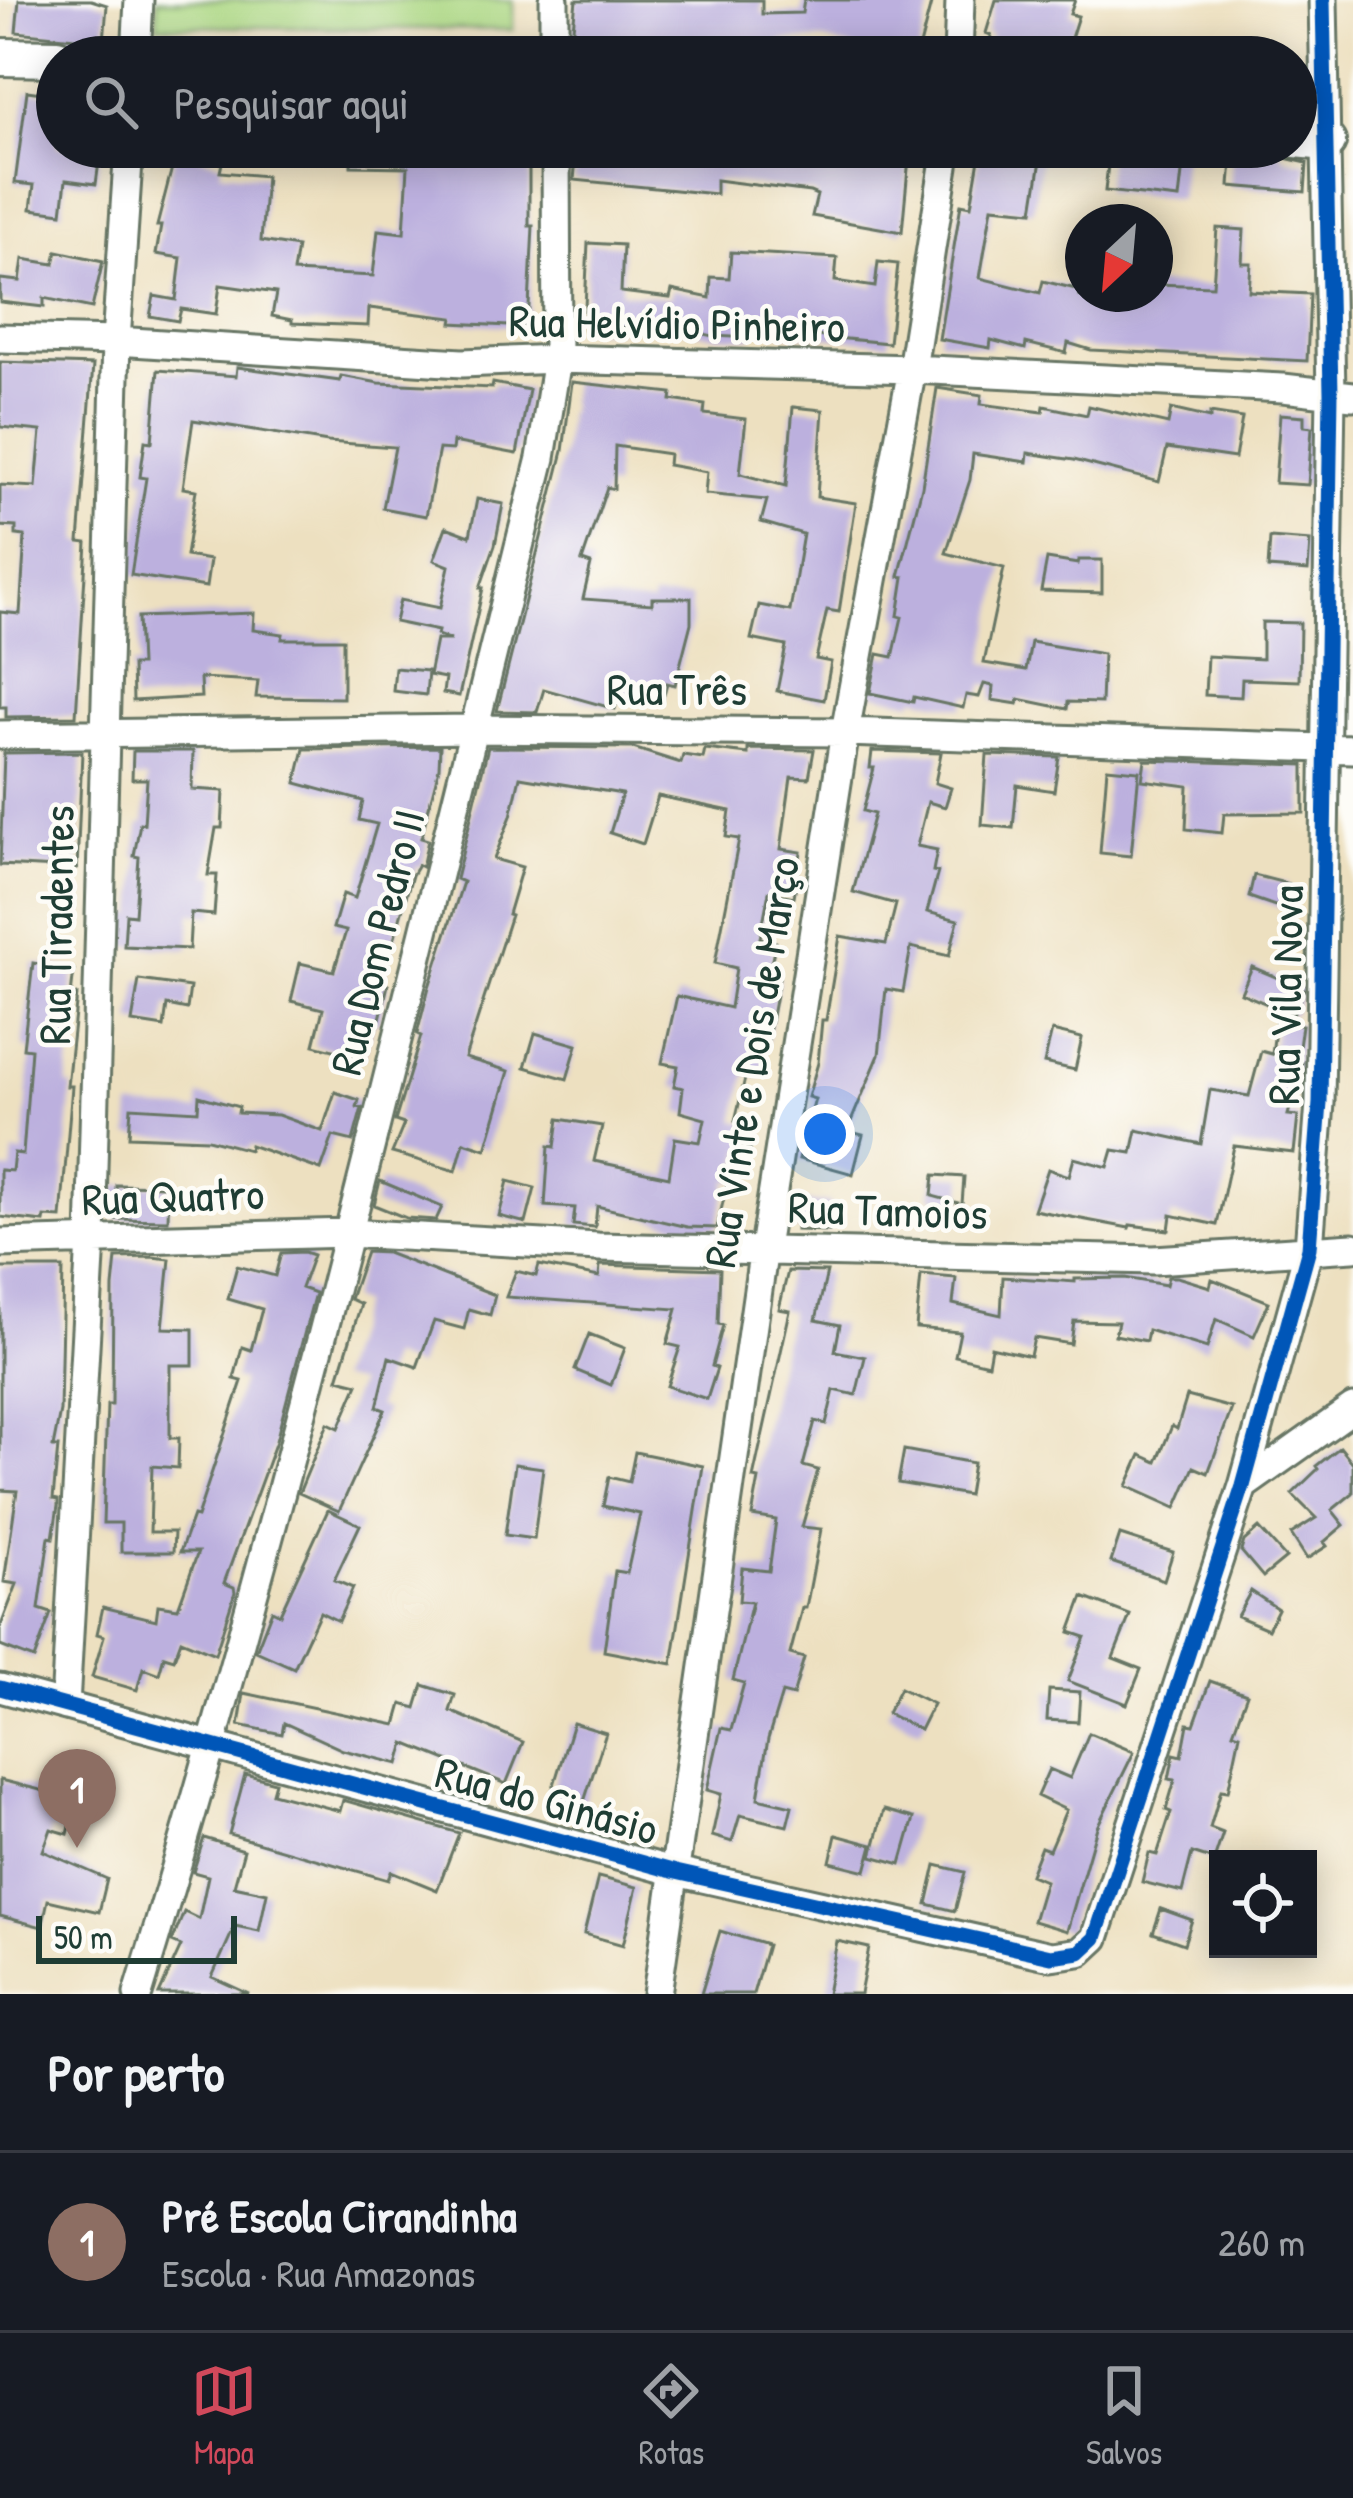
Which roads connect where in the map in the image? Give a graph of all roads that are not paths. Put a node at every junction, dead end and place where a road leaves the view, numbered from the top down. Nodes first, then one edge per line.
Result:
1 (140, 0) edge
2 (554, 0) edge
3 (960, 0) edge
4 (1323, 0) edge
5 (137, 36) edge
6 (554, 36) edge
7 (959, 36) edge
8 (0, 57) edge
9 (36, 58) edge
10 (1317, 77) edge
11 (128, 168) edge
12 (556, 168) edge
13 (944, 168) edge
14 (1315, 168) edge
15 (0, 338) edge
16 (116, 341) junction
17 (557, 358) junction
18 (912, 369) junction
19 (1342, 394) edge
20 (473, 729) junction
21 (845, 732) junction
22 (103, 734) junction
23 (0, 735) edge
24 (1339, 748) edge
25 (348, 1233) junction
26 (91, 1240) junction
27 (0, 1243) edge
28 (1353, 1247) edge
29 (764, 1248) junction
30 (1309, 1248) junction
31 (1353, 1408) edge
32 (1246, 1474) junction
33 (0, 1688) edge
34 (65, 1706) junction
35 (213, 1748) junction
36 (676, 1872) junction
37 (1080, 1952) joint
38 (138, 1994) edge
39 (657, 1994) edge

1 - 5 street
2 - 6 street
3 - 7 street
4 - 10 street, Rua Vila Nova
8 - 9 street
11 - 16 street, Rua Tiradentes
12 - 17 street, Rua Dom Pedro II
13 - 18 street, Rua Vinte e Dois de Março
14 - 19 street, Rua Vila Nova
15 - 16 street, Rua Helvídio Pinheiro
16 - 17 street, Rua Helvídio Pinheiro
16 - 22 street, Rua Tiradentes
17 - 18 street, Rua Helvídio Pinheiro
17 - 20 street, Rua Dom Pedro II
18 - 19 street, Rua Helvídio Pinheiro
18 - 21 street, Rua Vinte e Dois de Março
19 - 24 street, Rua Vila Nova
20 - 21 street, Rua Três
20 - 22 street, Rua Três
20 - 25 street, Rua Dom Pedro II
21 - 24 street, Rua Três
21 - 29 street, Rua Vinte e Dois de Março
22 - 23 street, Rua Três
22 - 26 street, Rua Tiradentes
24 - 30 street, Rua Vila Nova
25 - 26 street, Rua Quatro
25 - 29 street, Rua Tamoios
25 - 35 street, Rua Dom Pedro II
26 - 27 street, Rua Quatro
26 - 34 street, Rua Tiradentes
28 - 30 street, Rua Tamoios
29 - 30 street, Rua Tamoios
29 - 36 street, Rua Vinte e Dois de Março
30 - 32 street, Rua Vila Nova
31 - 32 street
32 - 37 street, Rua Vila Nova
33 - 34 street, Rua do Ginásio
34 - 35 street, Rua do Ginásio
35 - 36 street, Rua do Ginásio
35 - 38 street, Rua Dom Pedro II
36 - 37 street, Rua do Ginásio
36 - 39 street, Rua Vinte e Dois de Março

